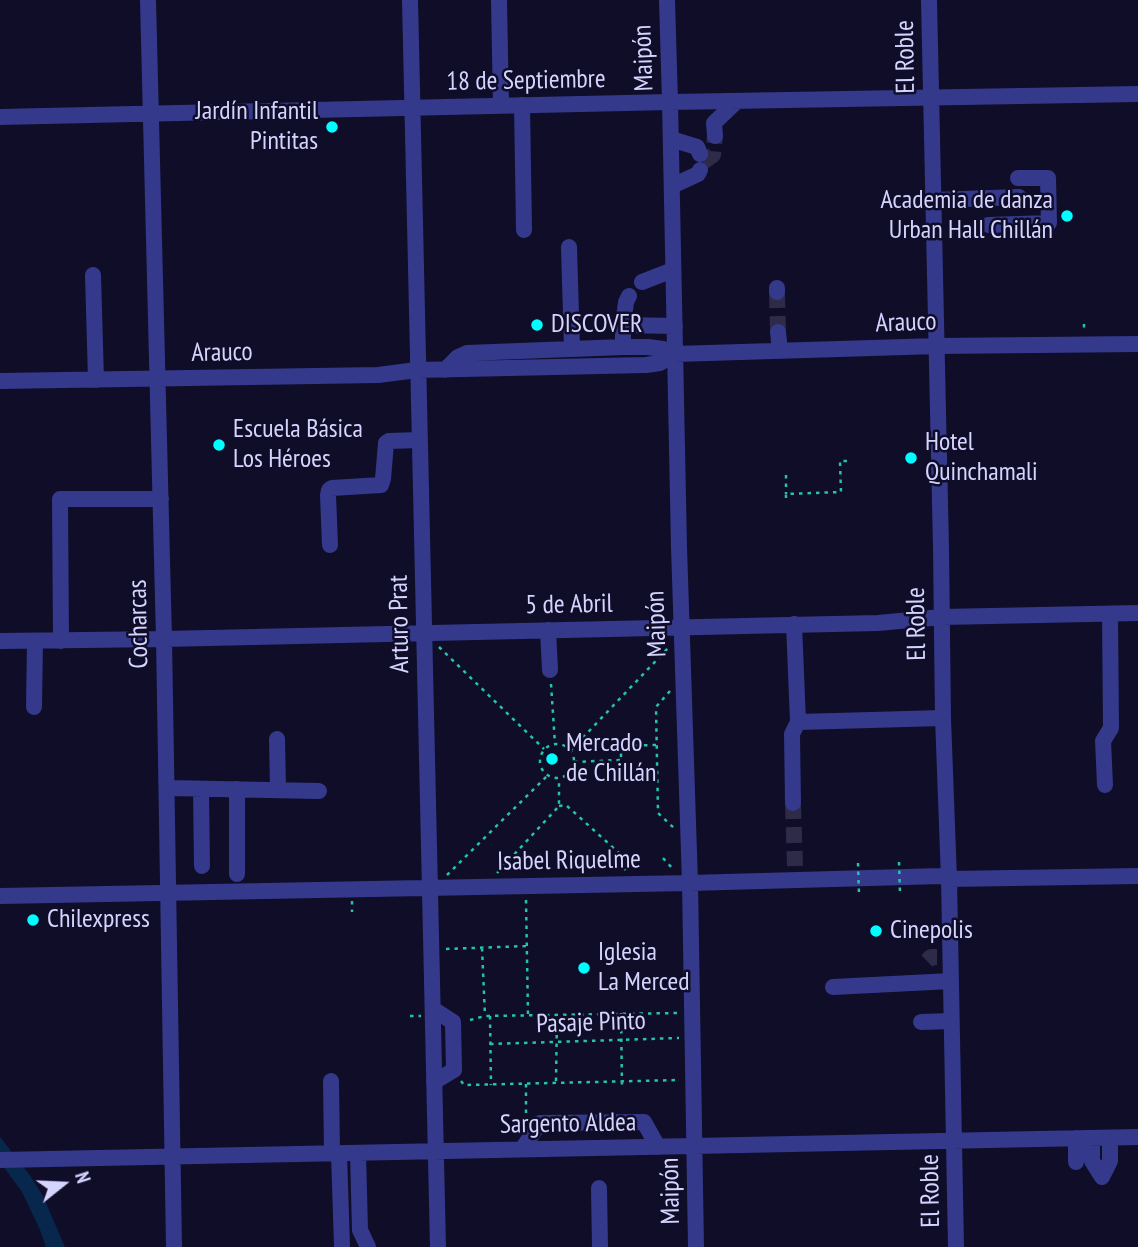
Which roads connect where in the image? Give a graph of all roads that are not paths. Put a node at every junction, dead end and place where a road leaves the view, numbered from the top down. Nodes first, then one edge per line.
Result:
1 (148, 0) edge
2 (410, 0) edge
3 (499, 0) edge
4 (667, 0) edge
5 (929, 0) edge
6 (1138, 94) edge
7 (931, 98) junction
8 (737, 101) junction
9 (670, 102) junction
10 (522, 105) junction
11 (501, 106) junction
12 (412, 108) junction
13 (150, 114) junction
14 (0, 117) edge
15 (715, 136) tunnel mouth
16 (671, 139) junction
17 (672, 186) junction
18 (1019, 197) junction
19 (933, 200) junction
20 (1020, 224) junction
21 (988, 225) dead end
22 (524, 230) dead end
23 (569, 247) dead end
24 (934, 250) junction
25 (673, 270) junction
26 (93, 275) dead end
27 (642, 282) dead end
28 (629, 296) dead end
29 (927, 319) dead end
30 (624, 325) junction
31 (675, 326) junction
32 (779, 332) tunnel mouth
33 (1138, 344) edge
34 (937, 346) junction
35 (572, 349) junction
36 (780, 351) junction
37 (626, 352) junction
38 (675, 354) junction
39 (549, 367) junction
40 (417, 370) junction
41 (445, 370) junction
42 (157, 379) junction
43 (96, 380) junction
44 (0, 381) edge
45 (419, 440) junction
46 (161, 499) junction
47 (330, 545) dead end
48 (1138, 613) edge
49 (1110, 614) junction
50 (942, 617) junction
51 (794, 624) junction
52 (681, 627) junction
53 (548, 630) junction
54 (425, 633) junction
55 (164, 639) junction
56 (0, 641) edge
57 (35, 641) junction
58 (61, 641) junction
59 (550, 670) road end
60 (34, 706) dead end
61 (943, 718) junction
62 (798, 722) junction
63 (277, 739) dead end
64 (1105, 785) dead end
65 (167, 788) junction
66 (201, 789) junction
67 (237, 789) junction
68 (278, 790) junction
69 (319, 791) dead end
70 (793, 803) tunnel mouth
71 (202, 866) dead end
72 (883, 870) dead end
73 (237, 874) dead end
74 (1138, 876) edge
75 (945, 877) junction
76 (685, 880) junction
77 (436, 883) junction
78 (168, 893) junction
79 (0, 896) edge
80 (951, 981) junction
81 (833, 987) dead end
82 (433, 1009) junction
83 (951, 1021) junction
84 (920, 1022) dead end
85 (331, 1081) dead end
86 (434, 1082) junction
87 (1138, 1137) edge
88 (1084, 1138) junction
89 (1110, 1138) junction
90 (954, 1141) junction
91 (695, 1146) junction
92 (658, 1147) junction
93 (522, 1149) junction
94 (435, 1151) junction
95 (336, 1153) junction
96 (358, 1153) junction
97 (173, 1157) junction
98 (0, 1160) edge
99 (1076, 1162) dead end
100 (599, 1188) dead end
101 (174, 1247) edge
102 (342, 1247) edge
103 (368, 1247) edge
104 (438, 1247) edge
105 (600, 1247) edge
106 (696, 1247) edge
107 (956, 1247) edge

1 - 13 street, Cocharcas
2 - 12 street, Arturo Prat
3 - 11 street
4 - 9 street, Maipón
5 - 7 street, El Roble
6 - 7 street, 18 de Septiembre
7 - 8 street, 18 de Septiembre
7 - 19 street, El Roble
8 - 9 street, 18 de Septiembre
8 - 15 street
9 - 10 street, 18 de Septiembre
9 - 16 street, Maipón
10 - 11 street, 18 de Septiembre
10 - 22 street
11 - 12 street, 18 de Septiembre
12 - 13 street, 18 de Septiembre
12 - 40 street, Arturo Prat
13 - 14 street, 18 de Septiembre
13 - 42 street, Cocharcas
16 - 17 street, Maipón
16 - 17 street
17 - 25 street, Maipón
18 - 19 street
18 - 20 street
18 - 20 street
19 - 24 street, El Roble
20 - 21 street
23 - 35 street
24 - 29 street
24 - 34 street, El Roble
25 - 27 street
25 - 31 street, Maipón
26 - 43 street
28 - 30 street
30 - 31 street
30 - 37 street
31 - 38 street, Maipón
32 - 36 street
33 - 34 street, Arauco
34 - 36 street, Arauco
34 - 50 street, El Roble
35 - 37 street, Arauco
35 - 41 street, Arauco
36 - 38 street, Arauco
37 - 38 street, Arauco
37 - 39 street
38 - 39 street, Arauco
38 - 52 street, Maipón
39 - 41 street, Arauco
40 - 41 street, Arauco
40 - 42 street, Arauco
40 - 45 street, Arturo Prat
42 - 43 street, Arauco
42 - 46 street, Cocharcas
43 - 44 street, Arauco
45 - 47 street
45 - 54 street, Arturo Prat
46 - 55 street, Cocharcas
46 - 58 street
48 - 49 street, 5 de Abril
49 - 50 street, 5 de Abril
49 - 64 street
50 - 51 street, 5 de Abril
50 - 61 street, El Roble
51 - 52 street, 5 de Abril
51 - 62 street
52 - 53 street, 5 de Abril
52 - 76 street, Maipón
53 - 54 street, 5 de Abril
53 - 59 street
54 - 55 street, 5 de Abril
54 - 77 street, Arturo Prat
55 - 58 street, 5 de Abril
55 - 65 street, Cocharcas
56 - 57 street, 5 de Abril
57 - 58 street, 5 de Abril
57 - 60 street
61 - 62 street
61 - 75 street, El Roble
62 - 70 street
63 - 68 street
65 - 66 street
65 - 78 street, Cocharcas
66 - 67 street
66 - 71 street
67 - 68 street
67 - 73 street
68 - 69 street
72 - 75 street
74 - 75 street, Isabel Riquelme
75 - 76 street, Isabel Riquelme
75 - 80 street, El Roble
76 - 77 street, Isabel Riquelme
76 - 91 street, Maipón
77 - 78 street, Isabel Riquelme
77 - 82 street, Arturo Prat
78 - 79 street, Isabel Riquelme
78 - 97 street, Cocharcas
80 - 81 street
80 - 83 street, El Roble
82 - 86 street, Arturo Prat
82 - 86 street
83 - 84 street
83 - 90 street, El Roble
85 - 95 street
86 - 94 street, Arturo Prat
87 - 89 street, Sargento Aldea
88 - 89 street, Sargento Aldea
88 - 89 street
88 - 90 street, Sargento Aldea
88 - 99 street
90 - 91 street, Sargento Aldea
90 - 107 street, El Roble
91 - 92 street, Sargento Aldea
91 - 106 street, Maipón
92 - 93 street, Sargento Aldea
92 - 93 street
93 - 94 street, Sargento Aldea
94 - 96 street, Sargento Aldea
94 - 104 street, Arturo Prat
95 - 96 street, Sargento Aldea
95 - 97 street, Sargento Aldea
95 - 102 street
96 - 103 street
97 - 98 street, Sargento Aldea
97 - 101 street, Cocharcas
100 - 105 street

